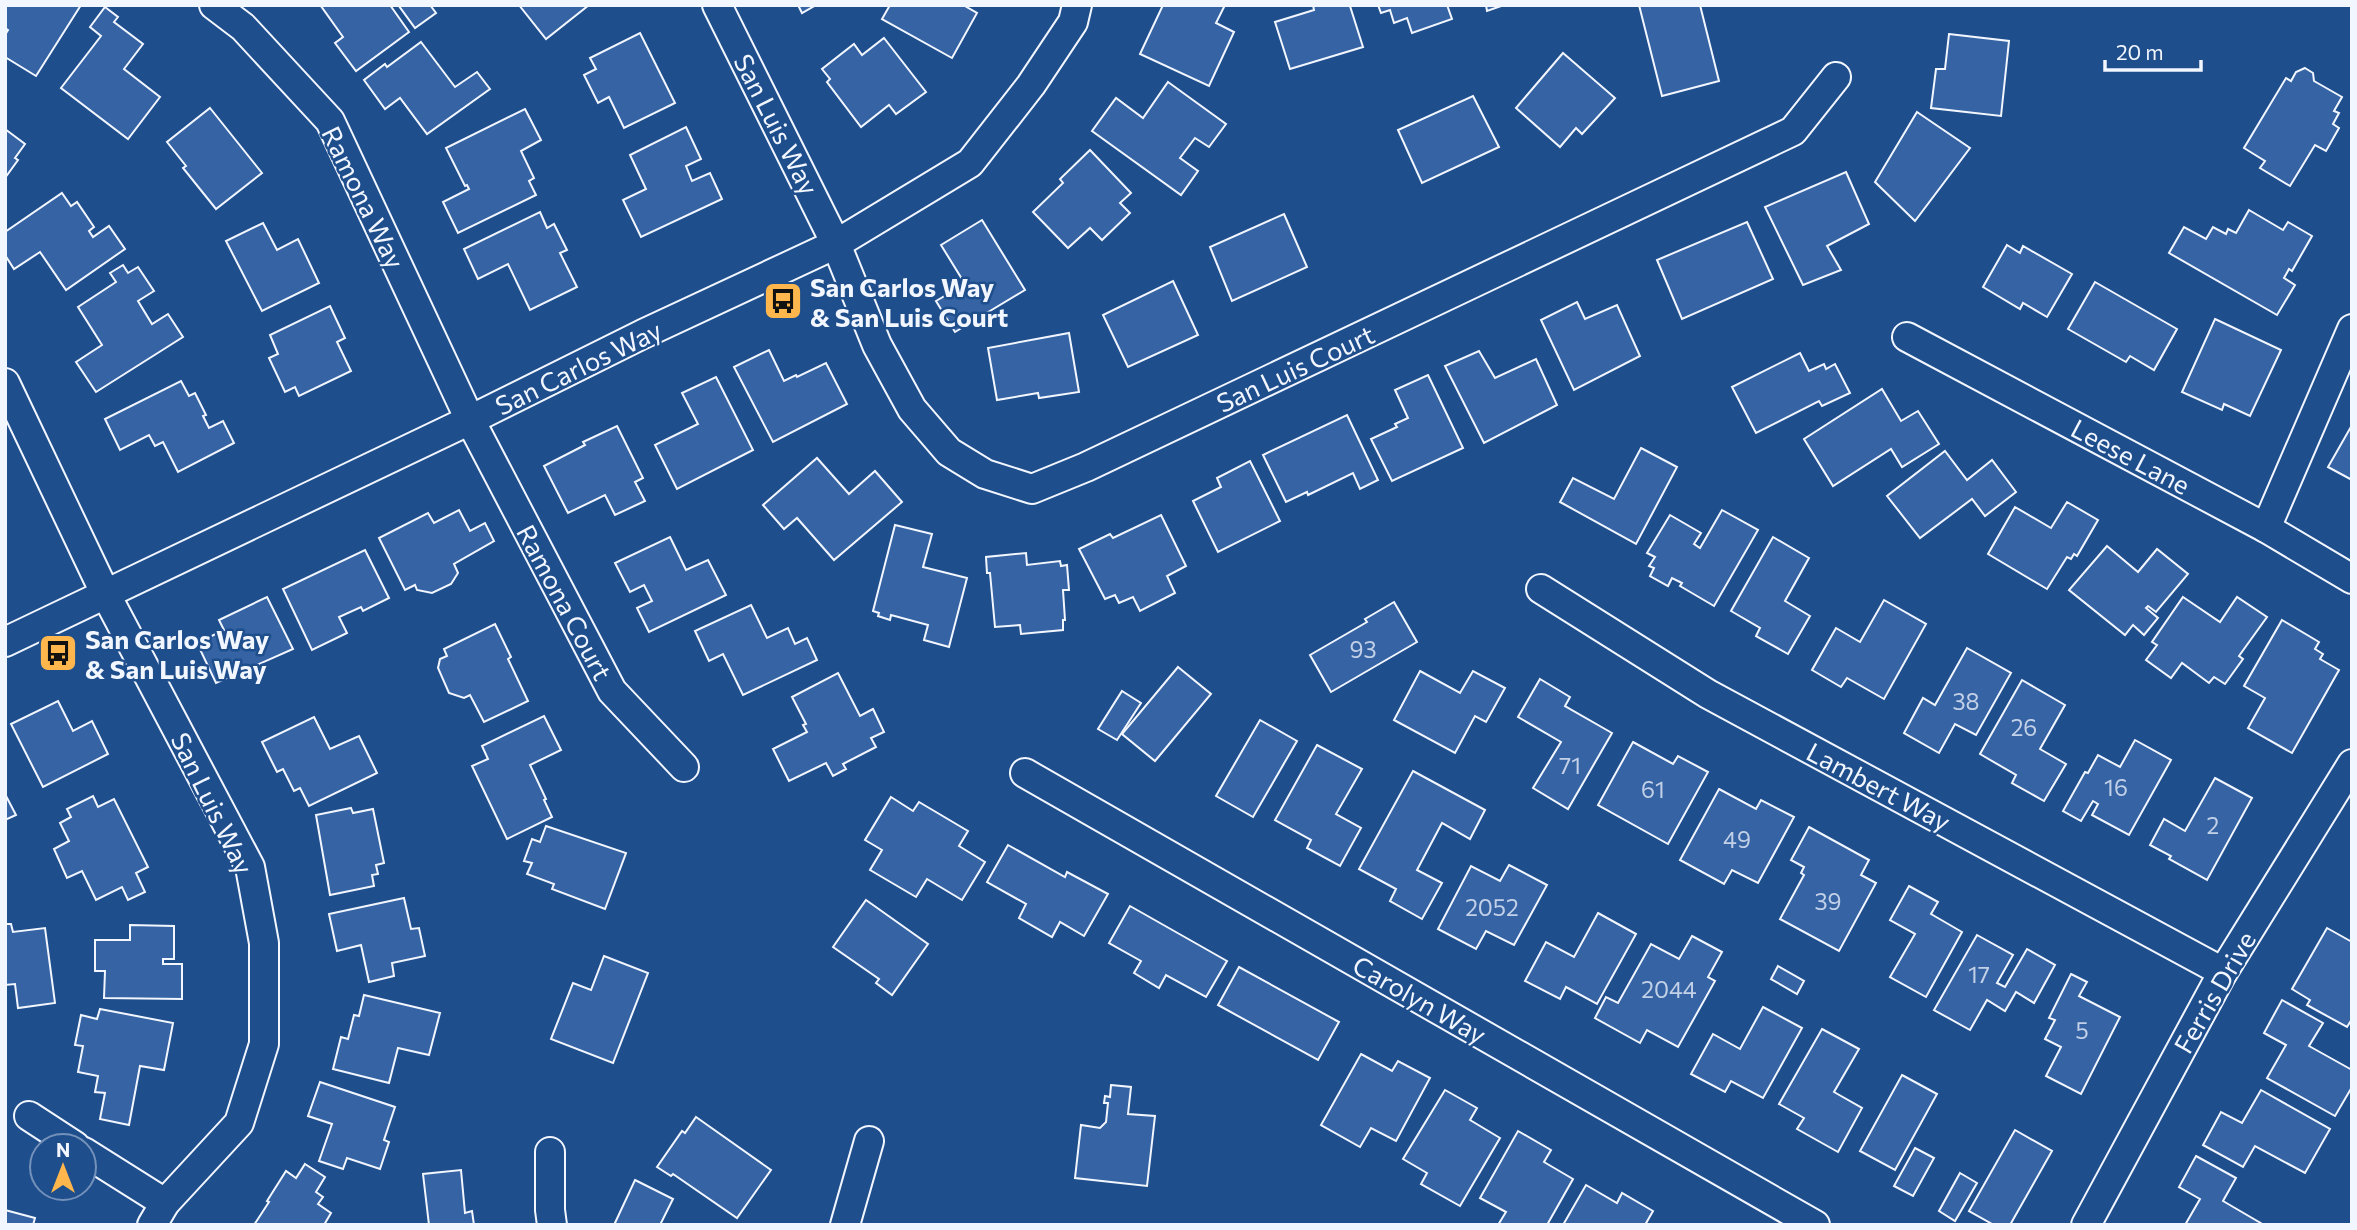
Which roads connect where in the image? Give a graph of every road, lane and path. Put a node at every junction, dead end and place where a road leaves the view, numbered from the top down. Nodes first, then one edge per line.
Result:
1 (214, 5) edge
2 (717, 5) edge
3 (1077, 5) edge
4 (1836, 78) dead end
5 (836, 244) junction
6 (2352, 329) edge
7 (1907, 337) dead end
8 (5, 383) edge
9 (470, 420) junction
10 (2266, 528) junction
11 (2352, 579) edge
12 (1541, 589) dead end
13 (105, 593) junction
14 (5, 642) edge
15 (2352, 764) edge
16 (684, 766) dead end
17 (1025, 774) dead end
18 (2223, 972) junction
19 (29, 1116) dead end
20 (54, 1132) edge
21 (869, 1142) dead end
22 (550, 1152) dead end
23 (98, 1164) edge
24 (159, 1214) edge
25 (552, 1225) edge
26 (845, 1225) edge
27 (1815, 1225) edge
28 (2085, 1225) edge

1 - 9 street, Ramona Way
2 - 5 street, San Luis Way
3 - 5 street, San Carlos Way
4 - 5 street, San Luis Court
5 - 9 street, San Carlos Way
6 - 10 street
7 - 10 street, Leese Lane
8 - 13 street, San Luis Way
9 - 13 street, San Carlos Way
9 - 16 street, Ramona Court
10 - 11 street, Leese Lane
12 - 18 street, Lambert Way
13 - 14 street, San Carlos Way
13 - 24 street, San Luis Way
15 - 18 street, Ferris Drive
17 - 27 street, Carolyn Way
18 - 28 street, Ferris Drive
19 - 20 street
21 - 26 street
22 - 25 street
23 - 24 street

